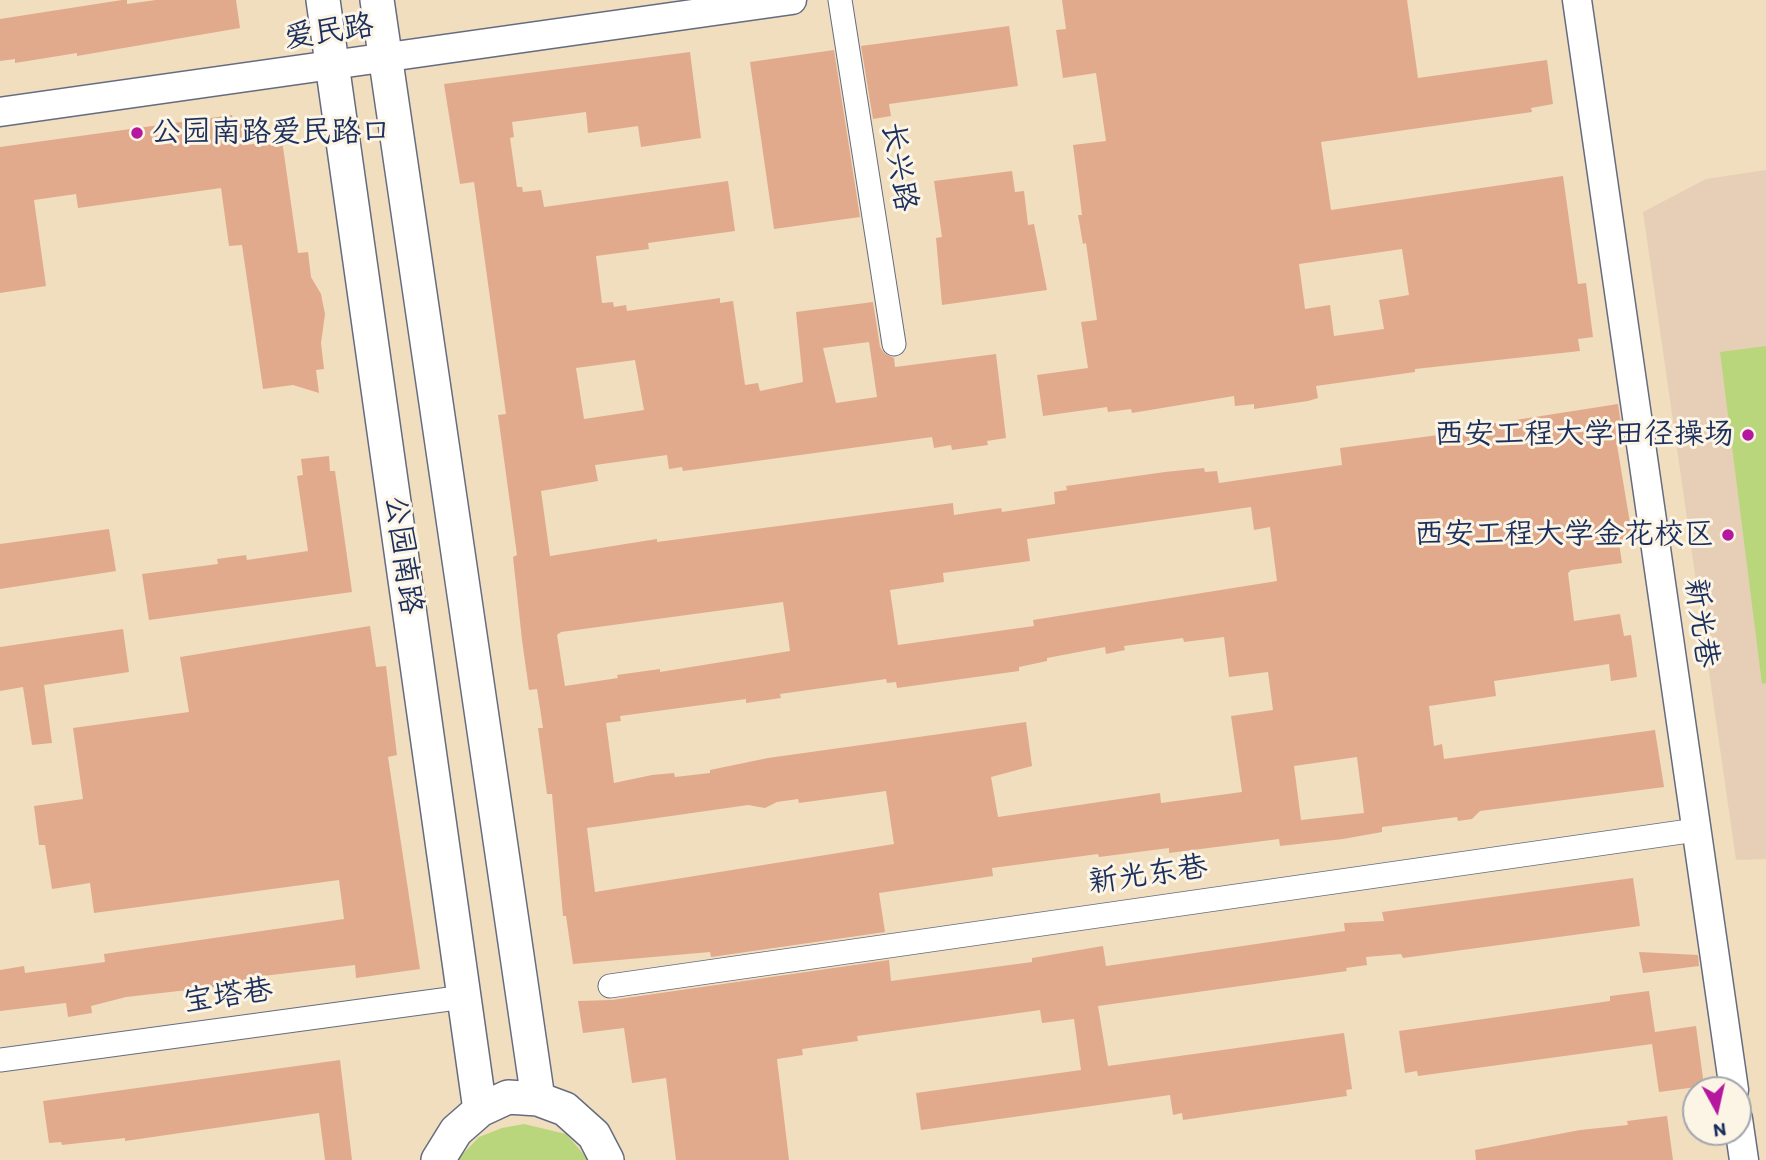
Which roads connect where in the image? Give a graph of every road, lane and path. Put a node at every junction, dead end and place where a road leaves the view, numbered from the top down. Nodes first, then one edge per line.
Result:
1 (323, 0) edge
2 (377, 0) edge
3 (792, 0) edge
4 (840, 0) edge
5 (1577, 0) edge
6 (386, 59) junction
7 (333, 67) junction
8 (0, 112) edge
9 (894, 344) dead end
10 (1696, 830) junction
11 (610, 986) dead end
12 (464, 997) junction
13 (0, 1060) edge
14 (1732, 1076) edge
15 (538, 1099) junction
16 (480, 1110) junction
17 (438, 1160) edge
18 (607, 1160) edge

1 - 7 main road, 公园南路
2 - 6 main road, 公园南路
3 - 6 street, 爱民路
4 - 9 street, 长兴路
5 - 10 street, 新光巷
6 - 7 street, 爱民路
6 - 15 main road, 公园南路
7 - 8 street, 爱民路
7 - 12 main road, 公园南路
10 - 11 street, 新光东巷
10 - 14 street, 新光巷
12 - 13 street, 宝塔巷
12 - 16 main road, 公园南路
15 - 16 main road
15 - 18 main road
16 - 17 main road

